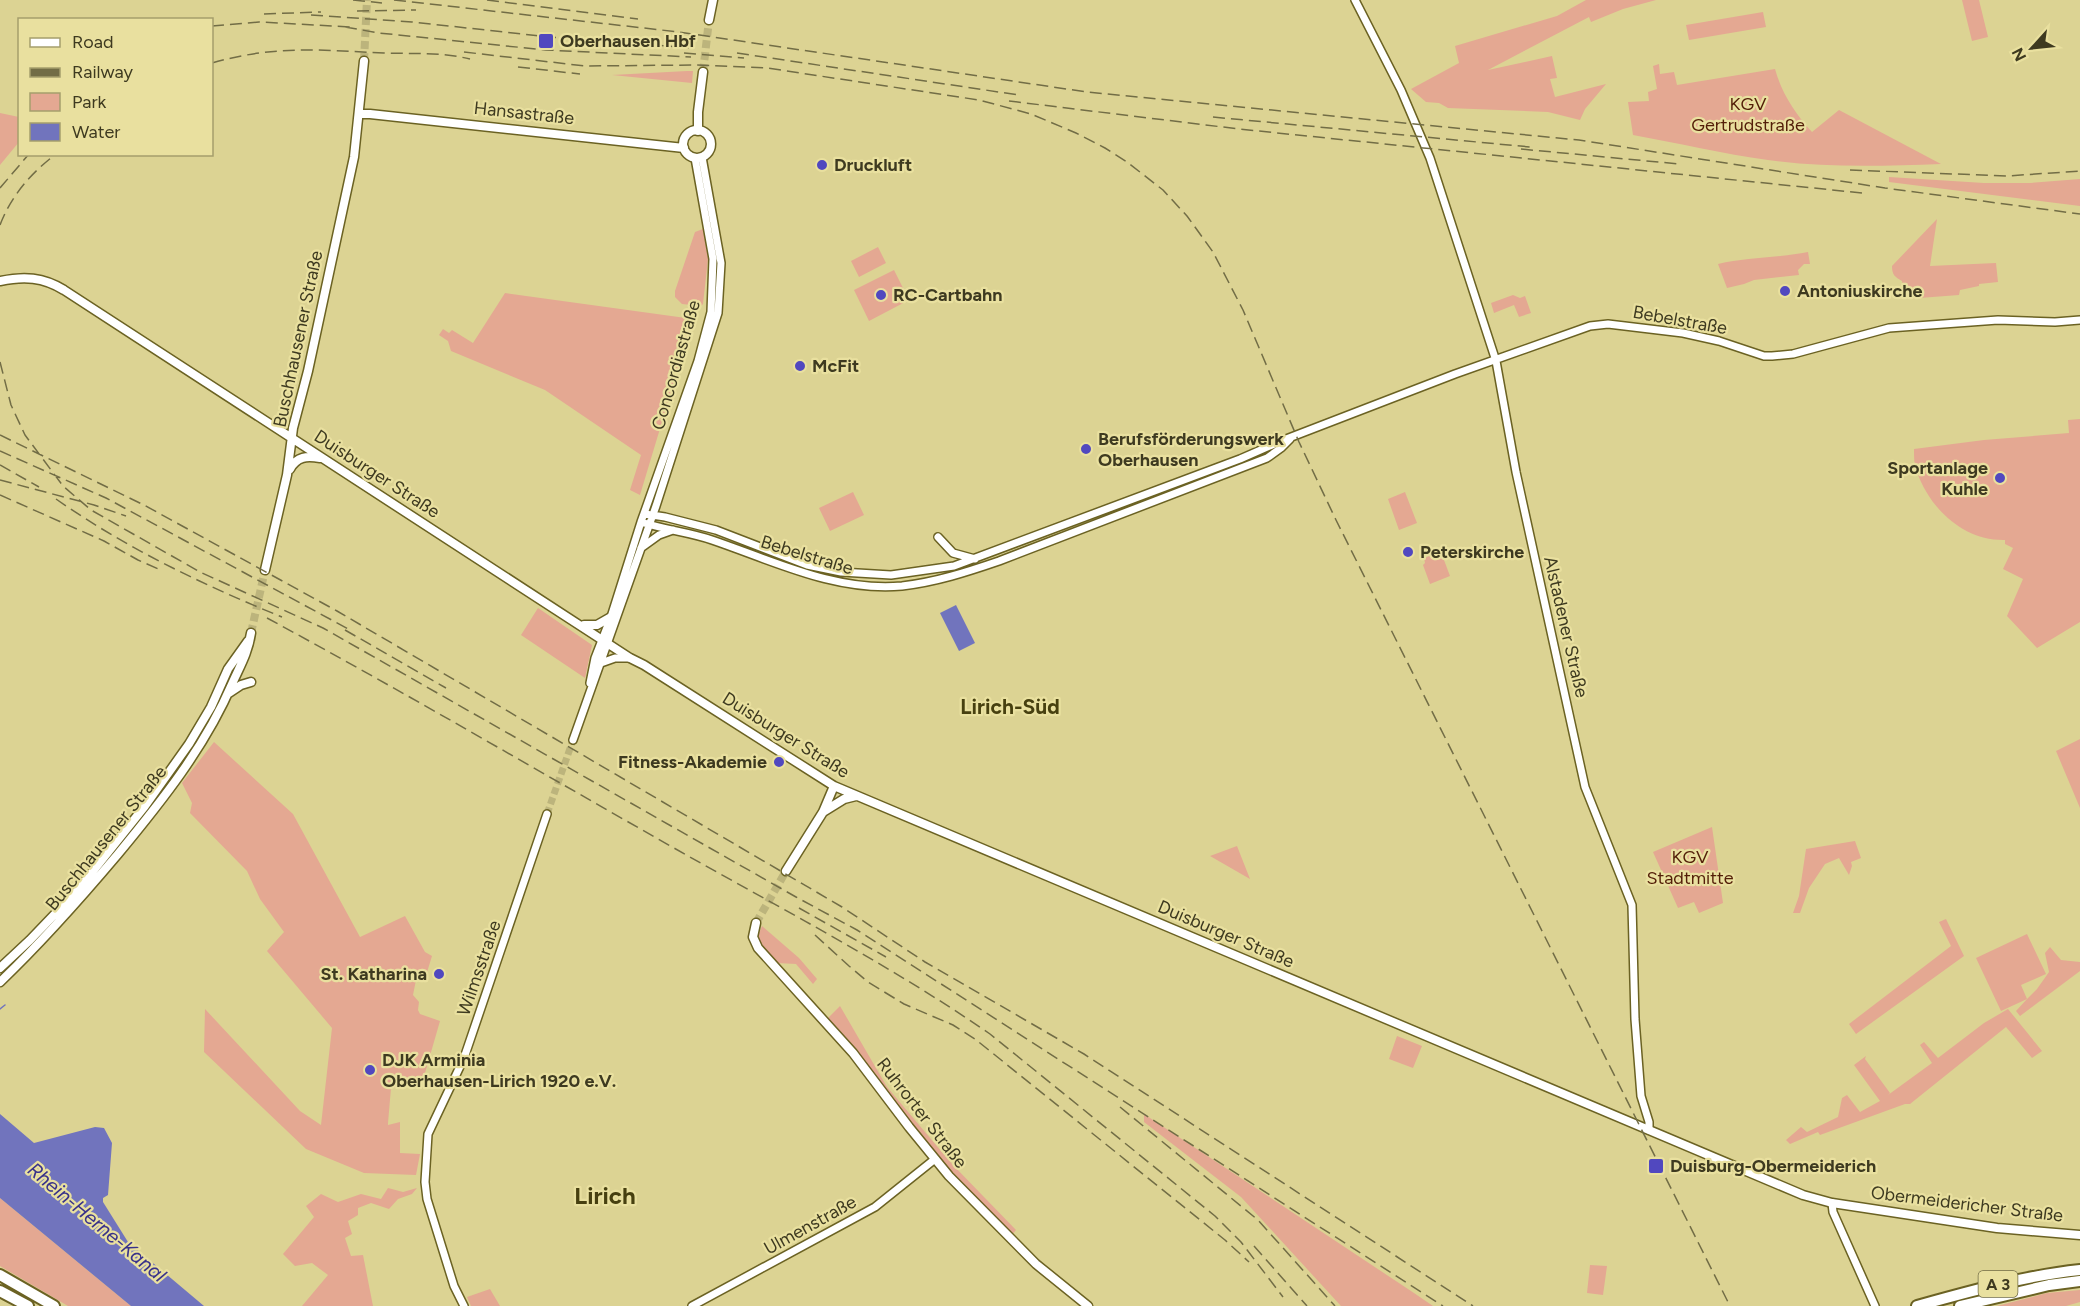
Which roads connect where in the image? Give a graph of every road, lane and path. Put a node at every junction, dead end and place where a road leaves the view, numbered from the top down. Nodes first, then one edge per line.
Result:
1 (711, 0) edge
2 (1355, 0) edge
3 (709, 20) tunnel mouth
4 (364, 61) tunnel mouth
5 (704, 72) tunnel mouth
6 (360, 114) junction
7 (698, 130) junction
8 (684, 148) junction
9 (699, 158) junction
10 (0, 281) edge
11 (2080, 320) edge
12 (1496, 361) junction
13 (1290, 439) junction
14 (292, 440) junction
15 (323, 459) junction
16 (287, 475) junction
17 (649, 515) junction
18 (1092, 515) junction
19 (645, 523) junction
20 (1094, 524) junction
21 (674, 530) junction
22 (938, 537) dead end
23 (754, 545) junction
24 (642, 548) junction
25 (742, 550) junction
26 (975, 559) junction
27 (265, 570) tunnel mouth
28 (611, 617) junction
29 (580, 625) junction
30 (605, 641) junction
31 (630, 658) junction
32 (601, 663) junction
33 (251, 682) dead end
34 (589, 692) junction
35 (228, 693) junction
36 (573, 740) tunnel mouth
37 (834, 786) junction
38 (856, 796) junction
39 (823, 812) junction
40 (547, 814) tunnel mouth
41 (786, 872) tunnel mouth
42 (80, 893) junction
43 (60, 915) junction
44 (756, 923) tunnel mouth
45 (0, 968) edge
46 (0, 982) edge
47 (1648, 1130) junction
48 (935, 1159) junction
49 (1832, 1203) junction
50 (2080, 1235) edge
51 (2080, 1269) edge
52 (0, 1275) edge
53 (2080, 1281) edge
54 (0, 1291) edge
55 (28, 1306) edge
56 (54, 1306) edge
57 (465, 1306) edge
58 (692, 1306) edge
59 (1089, 1306) edge
60 (1875, 1306) edge
61 (1917, 1306) edge
62 (1960, 1306) edge

1 - 3 main road
2 - 12 street, Alstadener Straße
4 - 6 main road, Buschhausener Straße
5 - 7 main road
6 - 8 main road, Hansastraße
6 - 14 main road, Buschhausener Straße
7 - 8 main road
7 - 9 main road, Concordiastraße
8 - 9 main road
9 - 17 street, Concordiastraße
10 - 14 main road, Duisburger Straße
11 - 12 street, Bebelstraße
12 - 13 street, Bebelstraße
12 - 47 street, Alstadener Straße
13 - 18 street, Bebelstraße
13 - 20 street, Bebelstraße
14 - 15 main road, Duisburger Straße
14 - 16 main road, Buschhausener Straße
15 - 16 main road
15 - 29 main road, Duisburger Straße
16 - 27 main road, Buschhausener Straße
17 - 19 street, Concordiastraße
17 - 23 street, Bebelstraße
18 - 20 street
18 - 26 street, Bebelstraße
19 - 21 street, Bebelstraße
19 - 24 street, Concordiastraße
19 - 28 street, Concordiastraße
20 - 25 street, Bebelstraße
21 - 24 street
21 - 25 street, Bebelstraße
22 - 26 street
23 - 25 street
23 - 26 street, Bebelstraße
24 - 30 street, Concordiastraße
28 - 29 main road
28 - 30 street, Concordiastraße
29 - 30 main road, Duisburger Straße
30 - 31 main road, Duisburger Straße
30 - 32 street
30 - 34 street
31 - 32 street
31 - 37 main road, Duisburger Straße
32 - 34 street
33 - 35 main road
34 - 36 street
35 - 42 main road, Buschhausener Straße
35 - 42 main road, Buschhausener Straße
37 - 38 main road, Duisburger Straße
37 - 39 main road
38 - 39 main road
38 - 47 main road, Duisburger Straße
39 - 41 main road
40 - 57 street, Wilmsstraße
42 - 43 main road, Buschhausener Straße
43 - 45 main road, Buschhausener Straße
43 - 46 main road, Buschhausener Straße
44 - 48 main road, Ruhrorter Straße
47 - 49 main road, Obermeidericher Straße
48 - 58 street, Ulmenstraße
48 - 59 main road, Ruhrorter Straße
49 - 50 main road, Obermeidericher Straße
49 - 60 street
51 - 61 highway, A 3
52 - 56 highway
53 - 62 highway, A 3
54 - 55 highway

